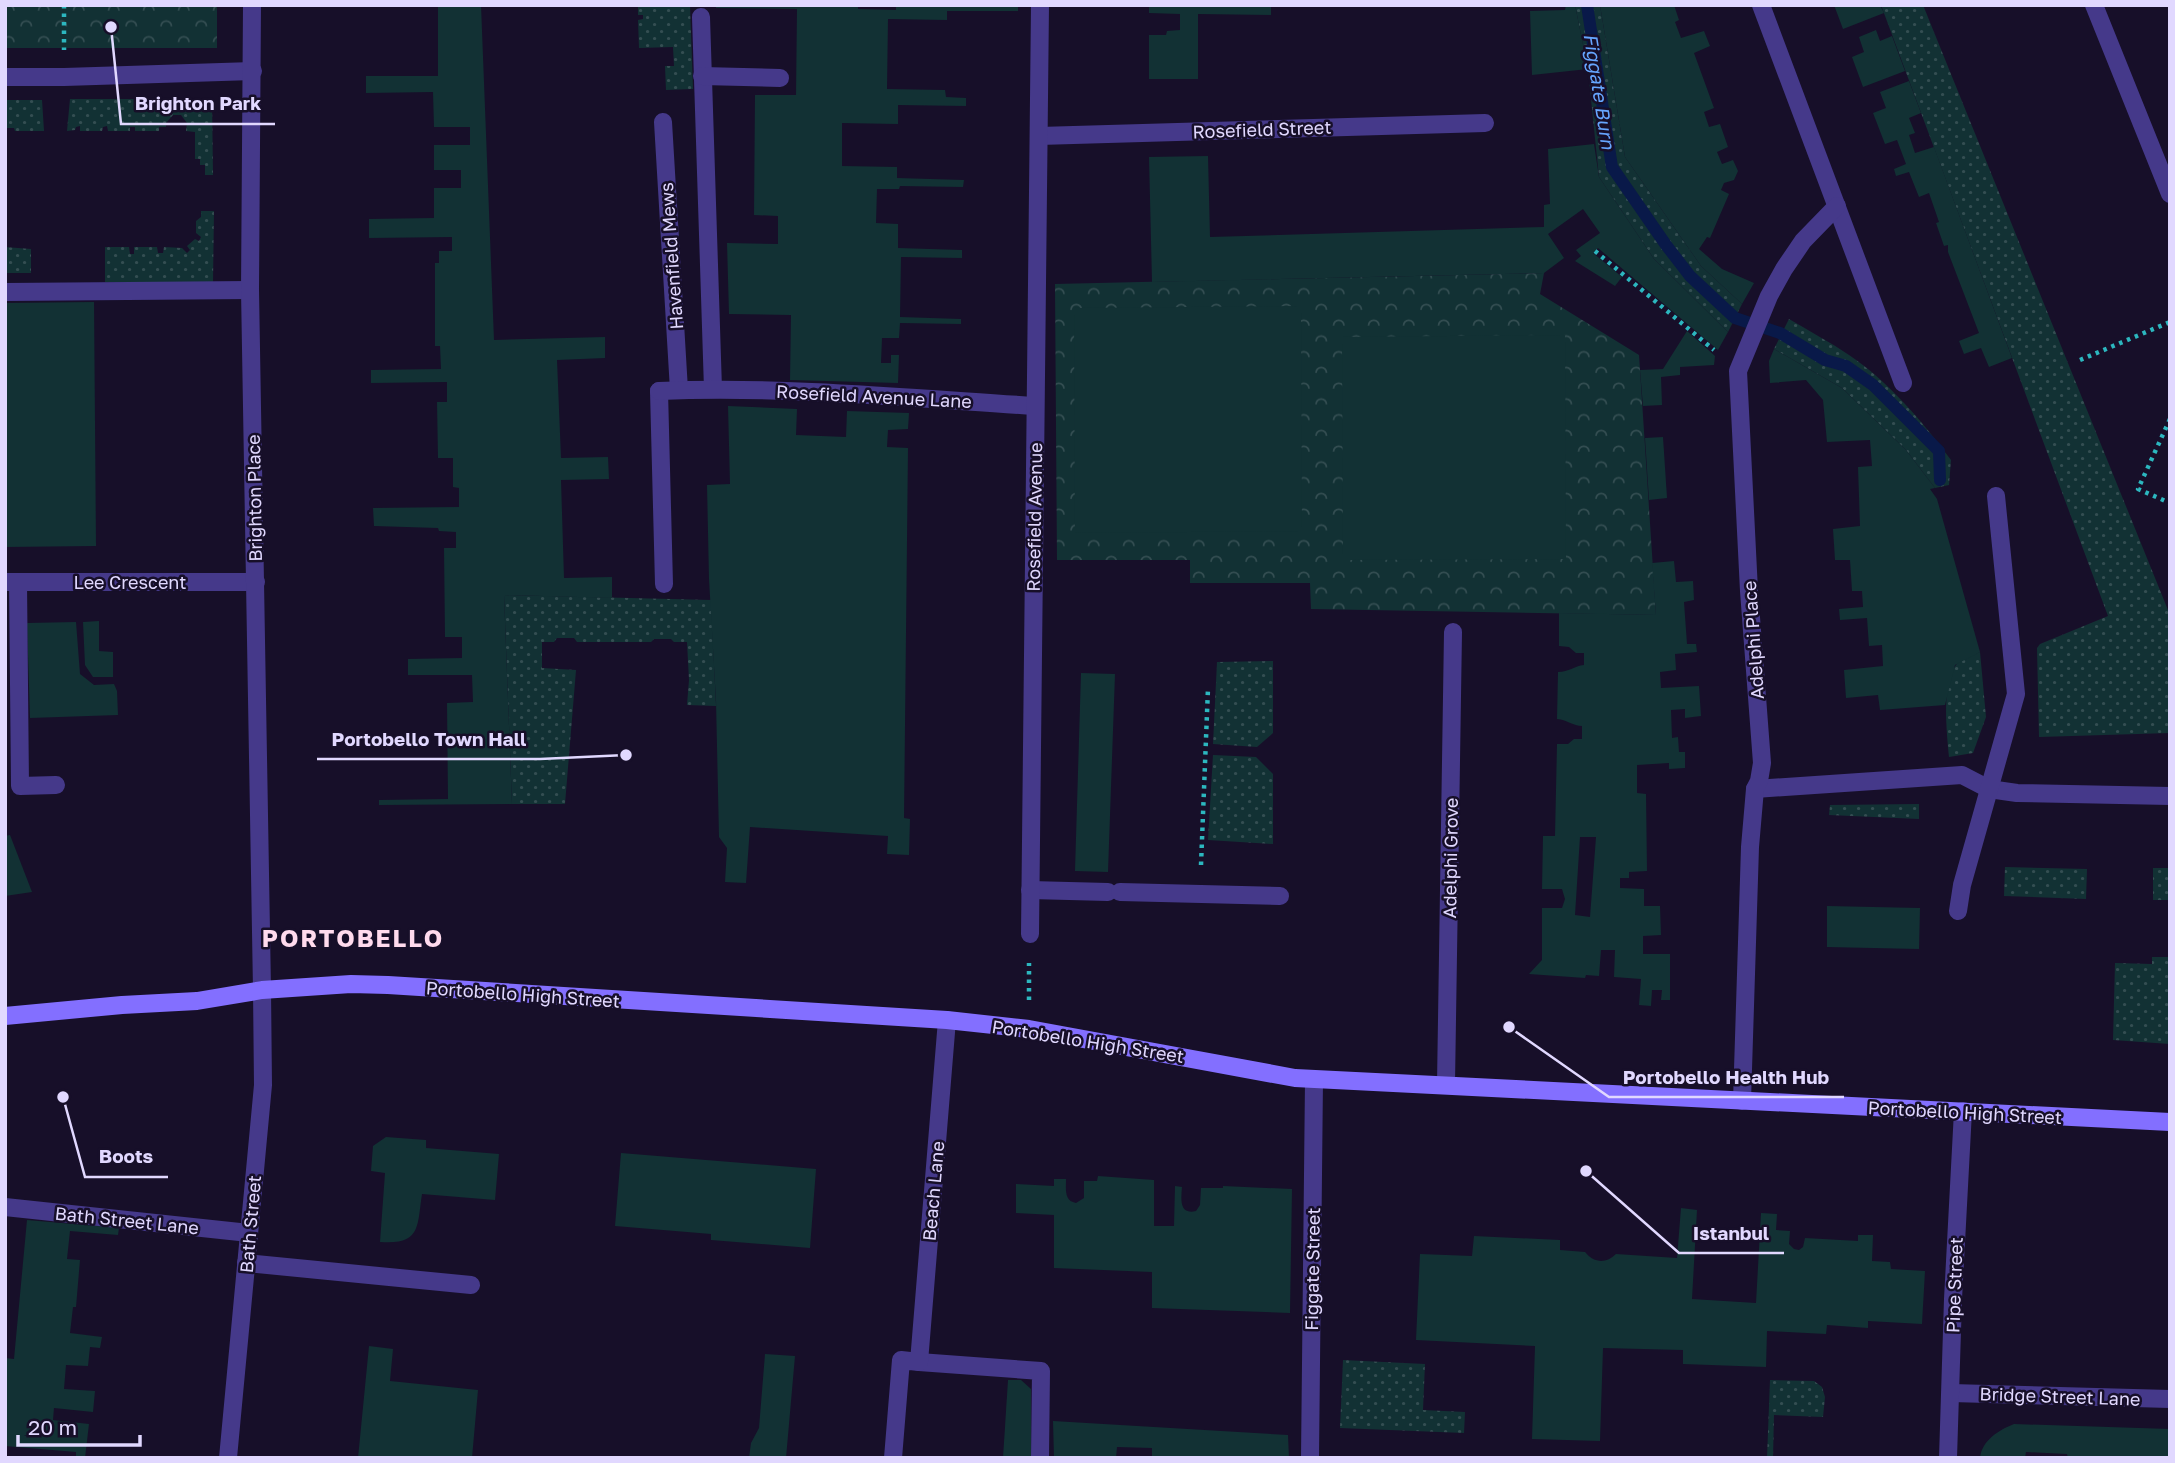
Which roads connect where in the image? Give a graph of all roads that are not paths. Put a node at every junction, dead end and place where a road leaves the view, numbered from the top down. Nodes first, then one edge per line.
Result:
1 (252, 5) edge
2 (1040, 5) edge
3 (1761, 5) edge
4 (2094, 5) edge
5 (701, 17) dead end
6 (253, 71) junction
7 (702, 76) junction
8 (5, 77) edge
9 (779, 78) dead end
10 (663, 122) dead end
11 (1485, 123) dead end
12 (1039, 136) junction
13 (2170, 194) edge
14 (1837, 206) junction
15 (250, 290) junction
16 (5, 292) edge
17 (1903, 383) dead end
18 (713, 389) junction
19 (679, 390) junction
20 (1035, 406) junction
21 (1996, 496) dead end
22 (11, 582) edge
23 (256, 582) junction
24 (664, 584) dead end
25 (1453, 632) dead end
26 (57, 785) dead end
27 (1755, 789) junction
28 (1989, 789) junction
29 (2170, 796) edge
30 (1030, 890) junction
31 (1280, 896) dead end
32 (1958, 911) dead end
33 (1030, 934) road end
34 (262, 990) junction
35 (5, 1016) edge
36 (947, 1020) junction
37 (1314, 1080) junction
38 (1446, 1084) junction
39 (1742, 1101) junction
40 (1963, 1111) junction
41 (2170, 1122) edge
42 (5, 1207) edge
43 (249, 1233) junction
44 (246, 1263) junction
45 (471, 1285) dead end
46 (910, 1361) junction
47 (1951, 1393) junction
48 (2170, 1399) edge
49 (228, 1458) edge
50 (893, 1458) edge
51 (1040, 1458) edge
52 (1310, 1458) edge
53 (1948, 1458) edge

1 - 6 street, Brighton Place
2 - 12 street, Rosefield Avenue
3 - 14 street
4 - 13 street
5 - 7 street
6 - 8 street
6 - 15 street, Brighton Place
7 - 9 street
7 - 18 street
10 - 19 street, Havenfield Mews
11 - 12 street, Rosefield Street
12 - 20 street, Rosefield Avenue
14 - 17 street
14 - 27 street, Adelphi Place
15 - 16 street
15 - 23 street, Brighton Place
18 - 19 street, Rosefield Avenue Lane
18 - 20 street, Rosefield Avenue Lane
19 - 24 street, Rosefield Avenue Lane
20 - 30 street, Rosefield Avenue
21 - 28 street
22 - 23 street, Lee Crescent
22 - 26 street
23 - 34 street, Brighton Place
25 - 38 street, Adelphi Grove
27 - 28 street
27 - 39 street, Adelphi Place
28 - 29 street
28 - 32 street
30 - 31 street
30 - 33 street, Rosefield Avenue
34 - 35 main road, Portobello High Street
34 - 36 main road, Portobello High Street
34 - 43 street, Bath Street
36 - 37 main road, Portobello High Street
36 - 46 street, Beach Lane
37 - 38 main road, Portobello High Street
37 - 52 street, Figgate Street
38 - 39 main road, Portobello High Street
39 - 40 main road, Portobello High Street
40 - 41 main road, Portobello High Street
40 - 47 street, Pipe Street
42 - 43 street, Bath Street Lane
43 - 44 street, Bath Street
44 - 45 street
44 - 49 street, Bath Street
46 - 50 street, Beach Lane
46 - 51 street
47 - 48 street, Bridge Street Lane
47 - 53 street, Pipe Street

